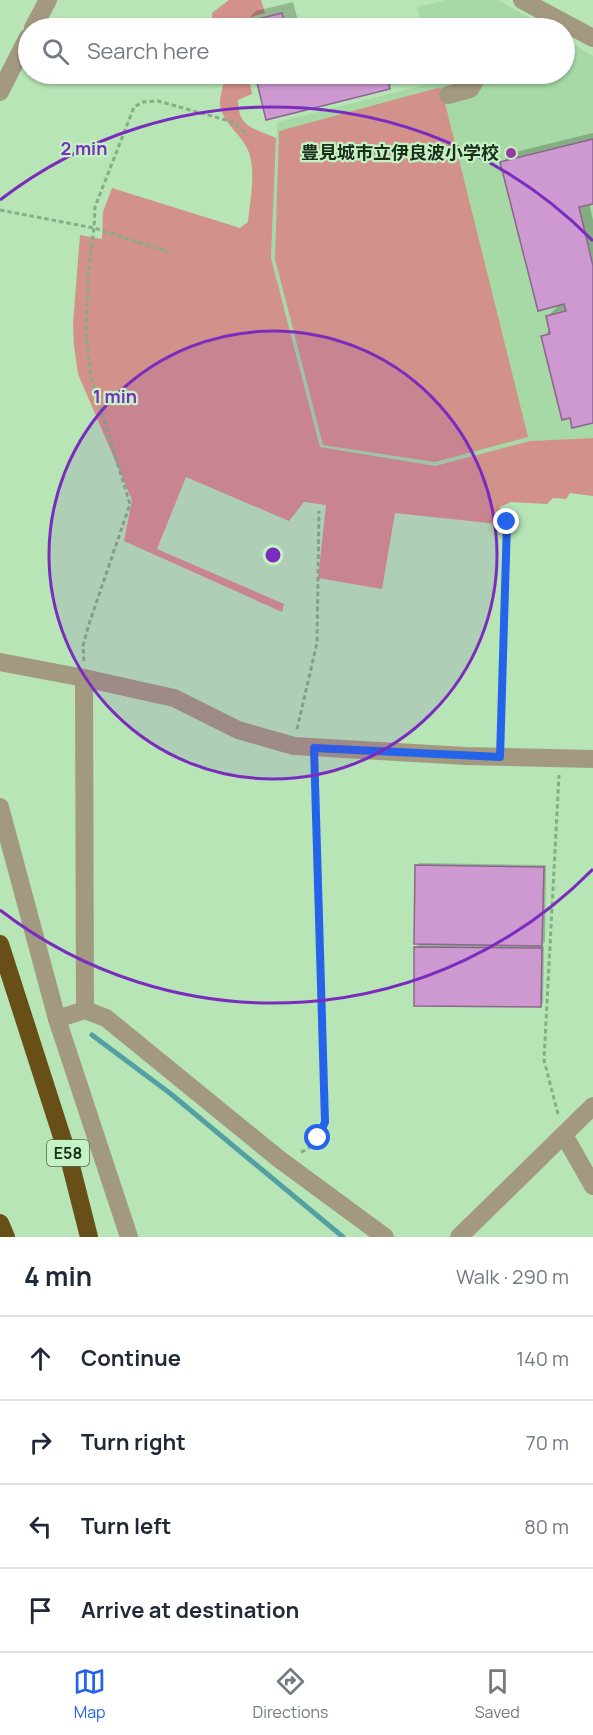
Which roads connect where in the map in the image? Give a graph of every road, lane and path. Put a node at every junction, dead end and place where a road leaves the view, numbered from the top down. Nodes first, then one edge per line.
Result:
1 (48, 0) edge
2 (522, 0) edge
3 (38, 18) edge
4 (544, 18) edge
5 (575, 32) edge
6 (593, 38) edge
7 (18, 57) edge
8 (473, 84) edge
9 (0, 92) edge
10 (448, 95) dead end
11 (248, 135) dead end
12 (0, 210) edge
13 (94, 228) junction
14 (169, 252) dead end
15 (319, 511) dead end
16 (507, 522) dead end
17 (0, 662) edge
18 (84, 678) junction
19 (294, 746) junction
20 (314, 748) junction
21 (500, 757) junction
22 (560, 758) junction
23 (593, 759) edge
24 (0, 807) edge
25 (0, 944) edge
26 (85, 1010) junction
27 (57, 1019) junction
28 (593, 1106) edge
29 (564, 1135) junction
30 (279, 1159) junction
31 (593, 1186) edge
32 (0, 1223) edge
33 (6, 1237) edge
34 (89, 1237) edge
35 (129, 1237) edge
36 (385, 1237) edge
37 (459, 1237) edge

1 - 3 street
2 - 4 street
5 - 6 street
7 - 9 street
8 - 10 street
11 - 13 path
12 - 13 path
13 - 14 path
13 - 18 path
15 - 19 path
16 - 21 path
17 - 18 street
18 - 19 street
18 - 26 street
19 - 20 street
20 - 21 street
20 - 30 path
21 - 22 street
22 - 23 street
22 - 29 path
24 - 27 street
25 - 34 highway, E58
26 - 27 street
26 - 30 street
27 - 35 street
28 - 29 street
29 - 31 street
29 - 37 street
30 - 36 street
32 - 33 highway

